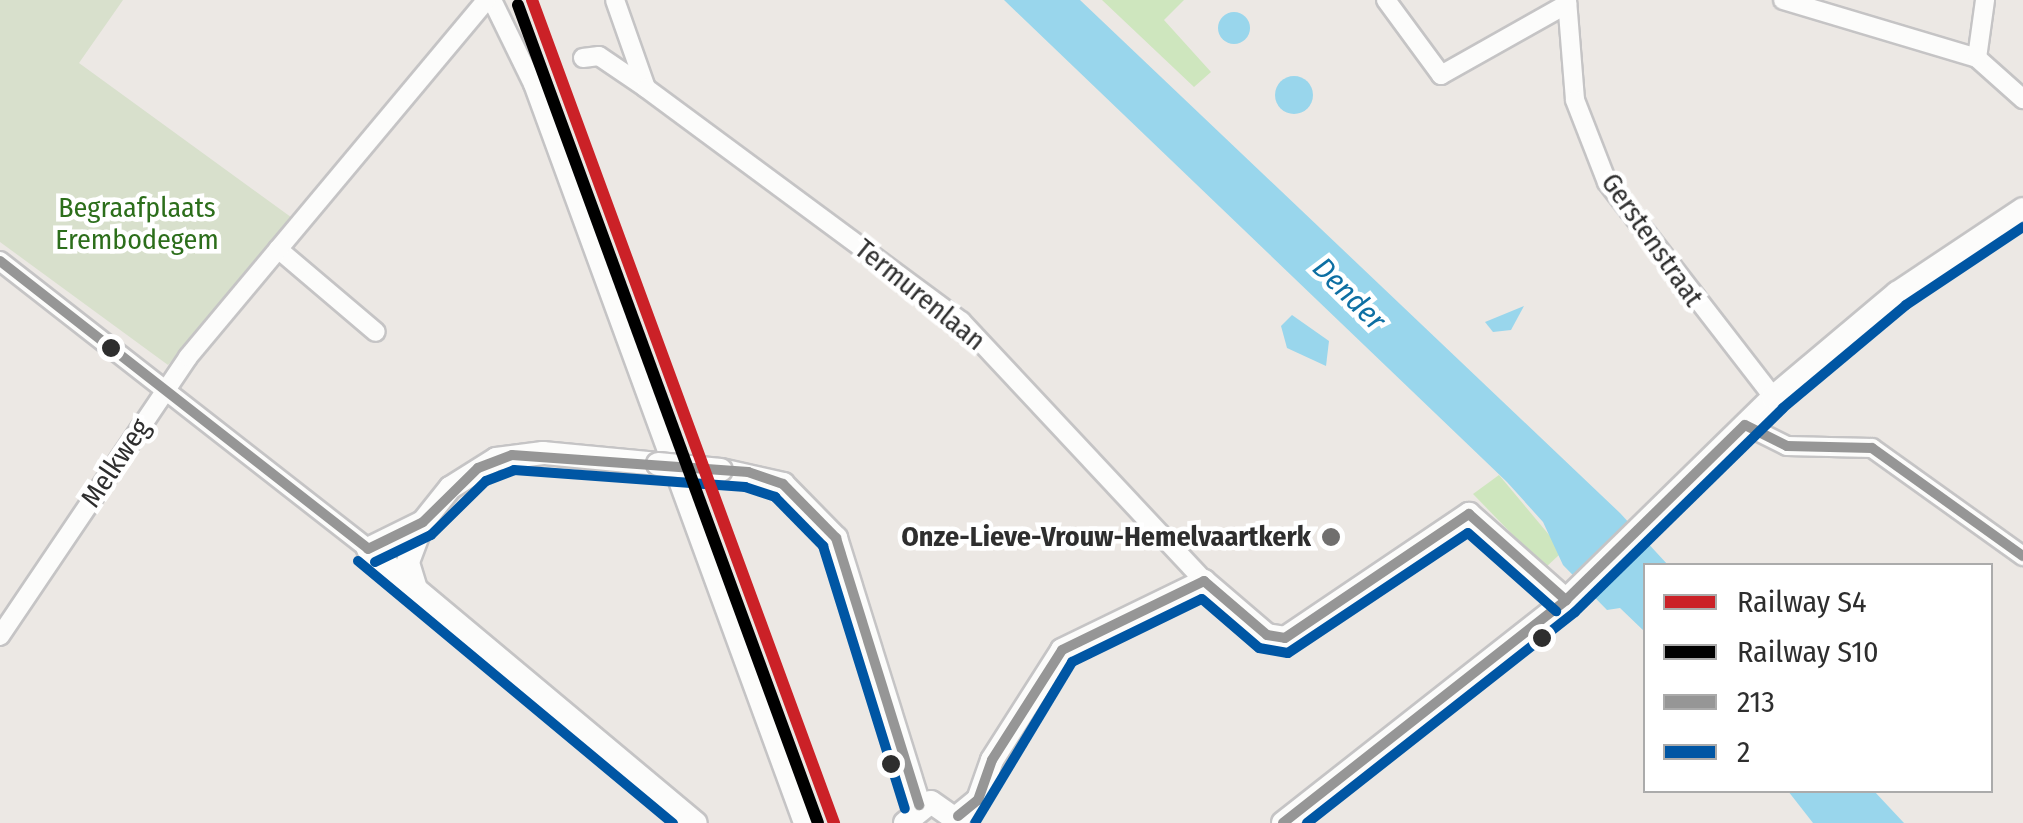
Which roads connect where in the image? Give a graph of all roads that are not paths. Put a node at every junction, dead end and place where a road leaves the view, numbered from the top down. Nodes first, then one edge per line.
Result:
1 (489, 0) edge
2 (616, 0) edge
3 (1386, 0) edge
4 (1783, 0) edge
5 (1985, 0) edge
6 (1567, 2) edge
7 (583, 58) dead end
8 (1976, 58) junction
9 (646, 88) junction
10 (2023, 99) edge
11 (2023, 209) edge
12 (278, 250) junction
13 (0, 261) edge
14 (376, 332) dead end
15 (168, 385) junction
16 (1773, 397) junction
17 (1745, 424) junction
18 (423, 522) junction
19 (368, 550) junction
20 (2023, 556) edge
21 (1204, 581) junction
22 (416, 590) junction
23 (1572, 594) junction
24 (0, 636) edge
25 (912, 814) edge
26 (959, 819) edge
27 (696, 823) edge
28 (803, 823) edge
29 (1283, 823) edge

1 - 12 street, Melkweg
1 - 28 street
2 - 9 street
3 - 6 street, Gerstenstraat
4 - 8 street
5 - 8 street
6 - 16 street, Gerstenstraat
7 - 9 street, Termurenlaan
8 - 10 street
9 - 21 street, Termurenlaan
11 - 16 street
12 - 14 street
12 - 15 street, Melkweg
13 - 15 street
15 - 19 street
15 - 24 street, Melkweg
16 - 17 street
17 - 20 street
17 - 23 street
18 - 19 street
18 - 22 street
18 - 25 street, bridge
19 - 22 street
21 - 23 street
21 - 26 street
22 - 27 street
23 - 29 street
25 - 26 street

